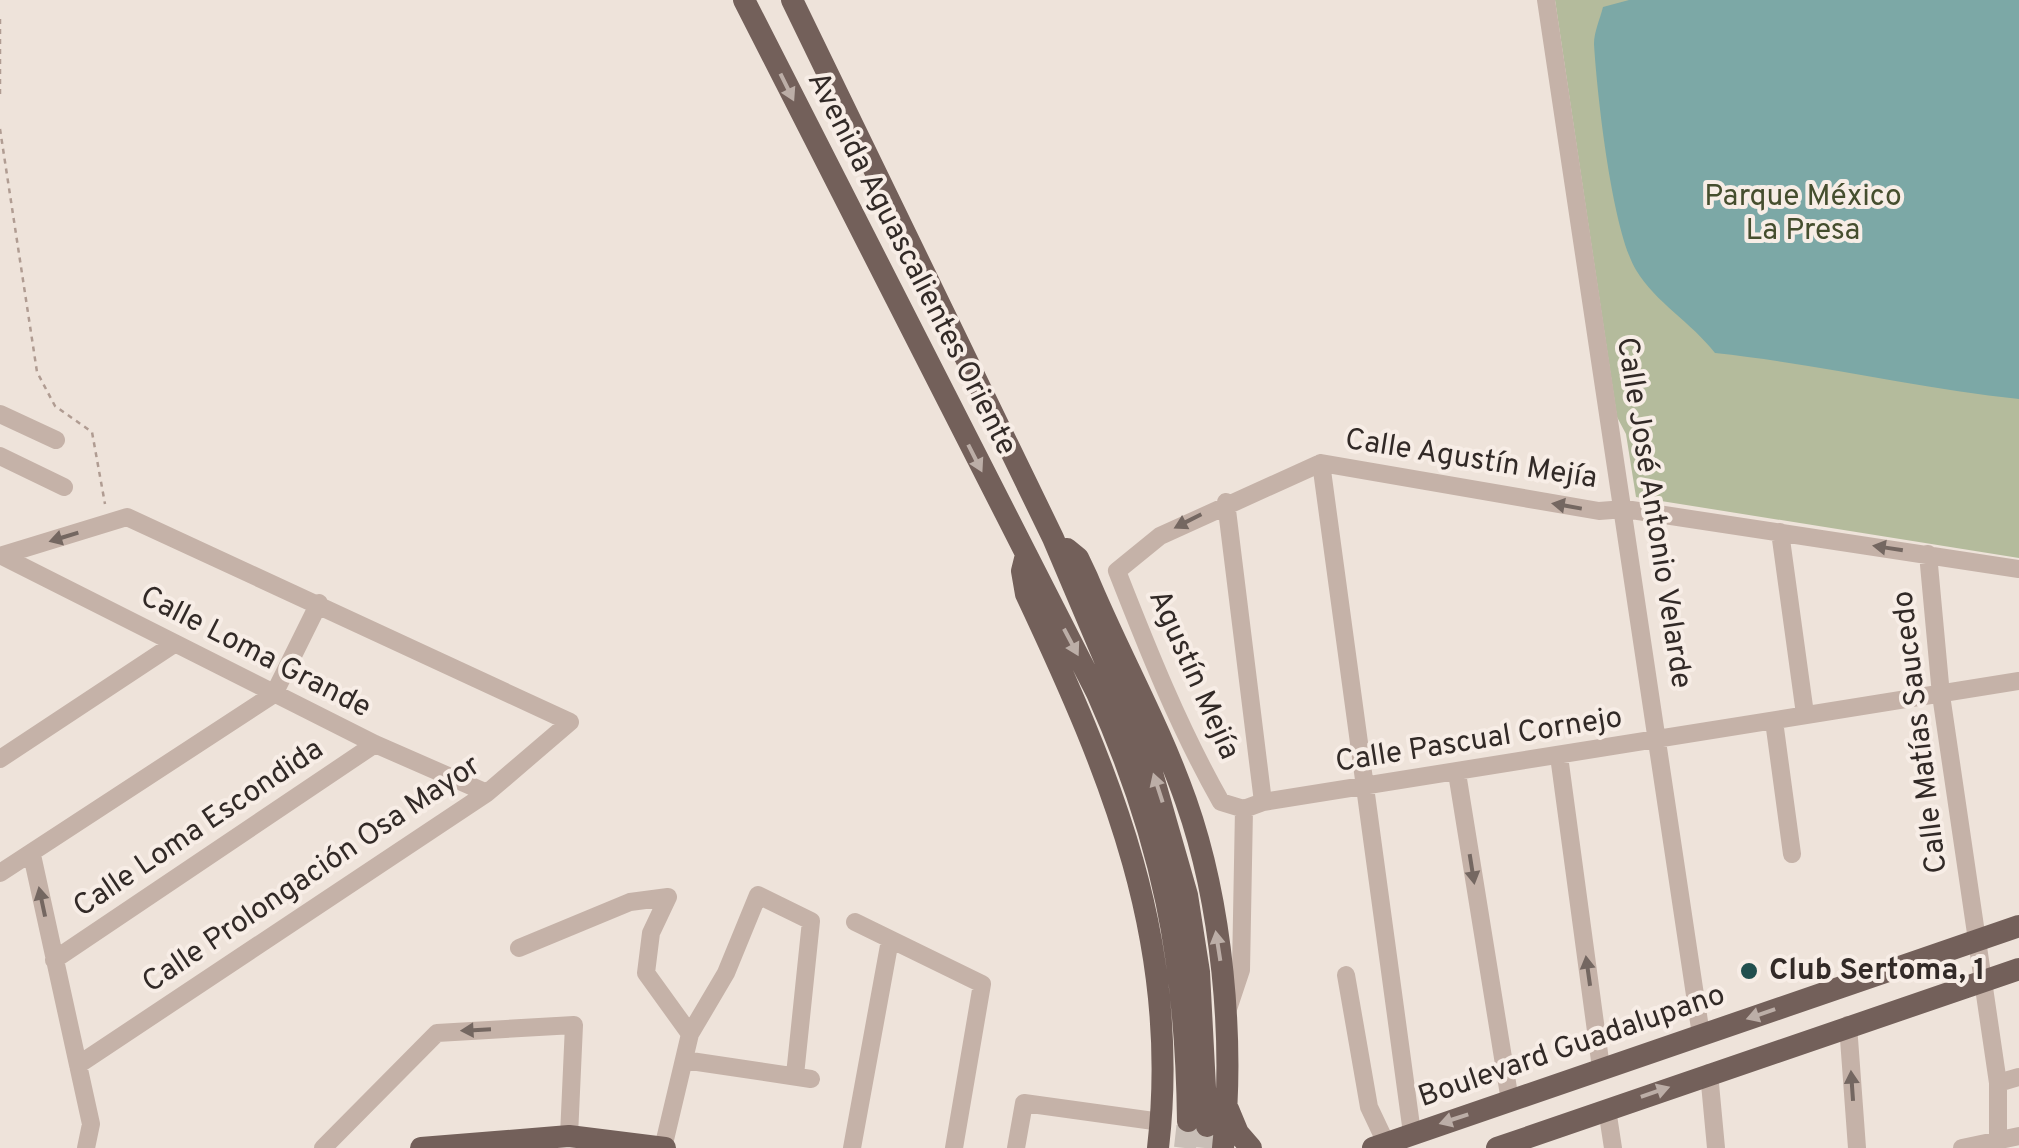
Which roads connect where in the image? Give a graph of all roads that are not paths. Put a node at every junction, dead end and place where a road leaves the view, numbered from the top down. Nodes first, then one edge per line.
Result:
1 (744, 0) edge
2 (792, 0) edge
3 (1546, 0) edge
4 (0, 414) edge
5 (56, 440) dead end
6 (0, 456) edge
7 (1321, 463) junction
8 (64, 487) dead end
9 (1226, 502) junction
10 (1625, 509) junction
11 (1780, 532) junction
12 (1053, 538) junction
13 (1928, 554) junction
14 (1, 556) edge
15 (1026, 556) junction
16 (2019, 570) edge
17 (1117, 571) joint
18 (319, 603) junction
19 (174, 644) junction
20 (2019, 681) edge
21 (274, 694) junction
22 (1941, 695) junction
23 (1805, 714) junction
24 (1774, 721) junction
25 (1658, 740) junction
26 (376, 744) junction
27 (1559, 756) junction
28 (0, 759) edge
29 (1456, 773) junction
30 (1362, 788) junction
31 (487, 793) junction
32 (1263, 802) junction
33 (1244, 810) junction
34 (1792, 854) dead end
35 (32, 855) junction
36 (0, 873) edge
37 (855, 922) dead end
38 (2019, 926) edge
39 (890, 940) junction
40 (1975, 941) junction
41 (519, 948) dead end
42 (54, 960) junction
43 (2019, 969) edge
44 (1346, 976) dead end
45 (1981, 982) junction
46 (1224, 1021) junction
47 (1848, 1025) junction
48 (690, 1034) junction
49 (1701, 1035) junction
50 (684, 1060) junction
51 (78, 1066) junction
52 (1601, 1068) junction
53 (1709, 1074) junction
54 (2019, 1077) edge
55 (1998, 1083) junction
56 (1226, 1097) junction
57 (1510, 1101) junction
58 (1607, 1108) junction
59 (1412, 1133) junction
60 (1211, 1135) edge
61 (569, 1136) junction
62 (1163, 1136) edge
63 (2019, 1136) edge
64 (1998, 1141) junction
65 (87, 1146) edge
66 (1379, 1146) edge
67 (1508, 1146) edge
68 (323, 1148) edge
69 (421, 1148) edge
70 (664, 1148) edge
71 (852, 1148) edge
72 (954, 1148) edge
73 (1016, 1148) edge
74 (1251, 1148) edge
75 (1613, 1148) edge
76 (1716, 1148) edge
77 (1857, 1148) edge
78 (1962, 1148) edge

1 -> 15 main road, Avenida Aguascalientes Oriente
2 - 12 main road, Avenida Aguascalientes Oriente
3 - 10 street, Calle José Antonio Velarde
4 - 5 street
6 - 8 street
7 - 9 street, Calle Agustín Mejía
10 -> 7 street, Calle Agustín Mejía
7 - 30 street
9 -> 17 street, Calle Agustín Mejía
9 - 32 street
10 - 11 street, Calle Agustín Mejía
10 - 25 street, Calle José Antonio Velarde
13 -> 11 street, Calle Agustín Mejía
11 - 23 street
46 -> 12 main road, Avenida Aguascalientes Oriente
60 -> 12 main road, Avenida Aguascalientes Oriente
13 - 16 street, Calle Agustín Mejía
13 - 22 street, Calle Matías Saucedo
18 -> 14 street
14 - 19 street, Calle Loma Grande
15 -> 60 main road, Avenida Aguascalientes Oriente
15 - 62 main road, Avenida Aguascalientes Oriente
17 - 33 street, Agustín Mejía
18 - 21 street
18 - 31 street, Calle Prolongación Osa Mayor
19 - 21 street, Calle Loma Grande
19 - 28 street
20 - 22 street, Calle Pascual Cornejo
21 - 26 street, Calle Loma Grande
21 - 35 street
22 - 23 street, Calle Pascual Cornejo
22 - 40 street, Calle Matías Saucedo
23 - 24 street, Calle Pascual Cornejo
24 - 25 street, Calle Pascual Cornejo
24 - 34 street
25 - 27 street, Calle Pascual Cornejo
25 - 49 street, Calle José Antonio Velarde
26 - 31 street, Calle Loma Grande
26 - 42 street, Calle Loma Escondida
27 - 29 street, Calle Pascual Cornejo
52 -> 27 street
29 - 30 street, Calle Pascual Cornejo
29 -> 57 street
30 - 32 street, Calle Pascual Cornejo
30 - 59 street
31 - 51 street, Calle Prolongación Osa Mayor
32 - 33 street, Calle Pascual Cornejo
33 - 46 street
35 - 36 street
42 -> 35 street
37 - 39 street
38 - 40 main road, Boulevard Guadalupano
39 - 71 street
39 - 72 street
40 - 45 street, Calle Matías Saucedo
40 -> 49 main road, Boulevard Guadalupano
41 - 48 street
42 - 51 street
43 - 45 main road
44 - 66 street
45 - 47 main road
45 - 55 street, Calle Matías Saucedo
46 - 56 main road, Avenida Aguascalientes Oriente
47 - 53 main road
77 -> 47 street
48 - 50 street
48 - 50 street
49 - 52 main road, Boulevard Guadalupano
50 - 70 street
51 - 65 street
52 - 57 main road, Boulevard Guadalupano
58 -> 53 main road
53 - 76 street
54 - 55 street
55 - 64 street, Calle Matías Saucedo
56 - 60 main road, Avenida Aguascalientes Oriente
56 - 74 main road
57 -> 59 main road, Boulevard Guadalupano
58 - 67 main road
58 - 75 street
59 - 66 main road, Boulevard Guadalupano
61 -> 68 street
61 - 69 main road
61 - 70 main road
62 - 73 street
63 - 64 street
64 - 78 street

